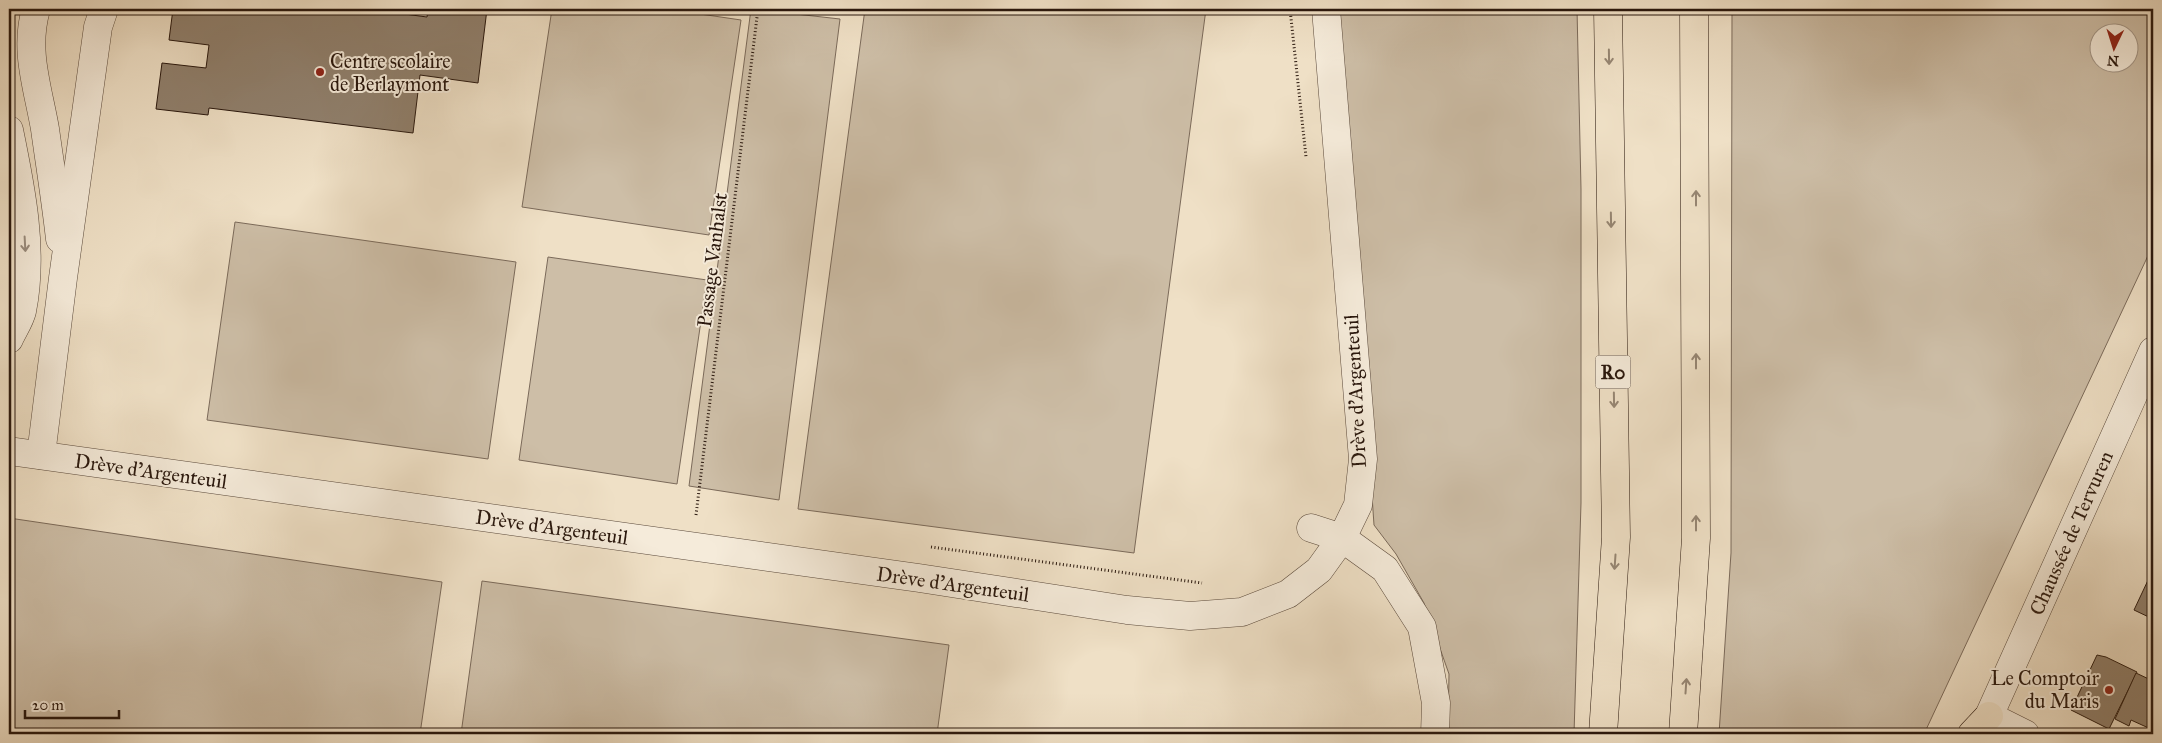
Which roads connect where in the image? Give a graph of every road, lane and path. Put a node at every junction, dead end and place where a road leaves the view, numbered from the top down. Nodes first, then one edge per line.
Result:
1 (758, 9) edge
2 (1326, 9) edge
3 (1608, 9) edge
4 (1694, 9) edge
5 (38, 12) edge
6 (97, 15) edge
7 (9, 130) edge
8 (63, 278) junction
9 (9, 339) edge
10 (2153, 351) edge
11 (2147, 379) edge
12 (9, 451) edge
13 (41, 455) junction
14 (686, 513) dead end
15 (696, 515) junction
16 (706, 516) dead end
17 (1311, 528) dead end
18 (1342, 538) junction
19 (930, 547) dead end
20 (1210, 584) dead end
21 (1981, 728) edge
22 (1435, 734) edge
23 (1603, 734) edge
24 (1682, 734) edge
25 (2025, 734) edge

1 - 15 path, Passage Vanhalst
2 - 18 street, Drève d'Argenteuil
3 -> 23 highway, R0
24 -> 4 highway
5 - 8 street
6 - 8 street
7 -> 9 street
8 - 13 street
10 - 11 street, Chaussée de Tervuren
11 - 21 street, Chaussée de Tervuren
12 - 13 street, Drève d'Argenteuil
13 - 18 street, Drève d'Argenteuil
14 - 15 path
15 - 16 path
17 - 18 street
18 - 22 street
19 - 20 path
21 - 25 street

